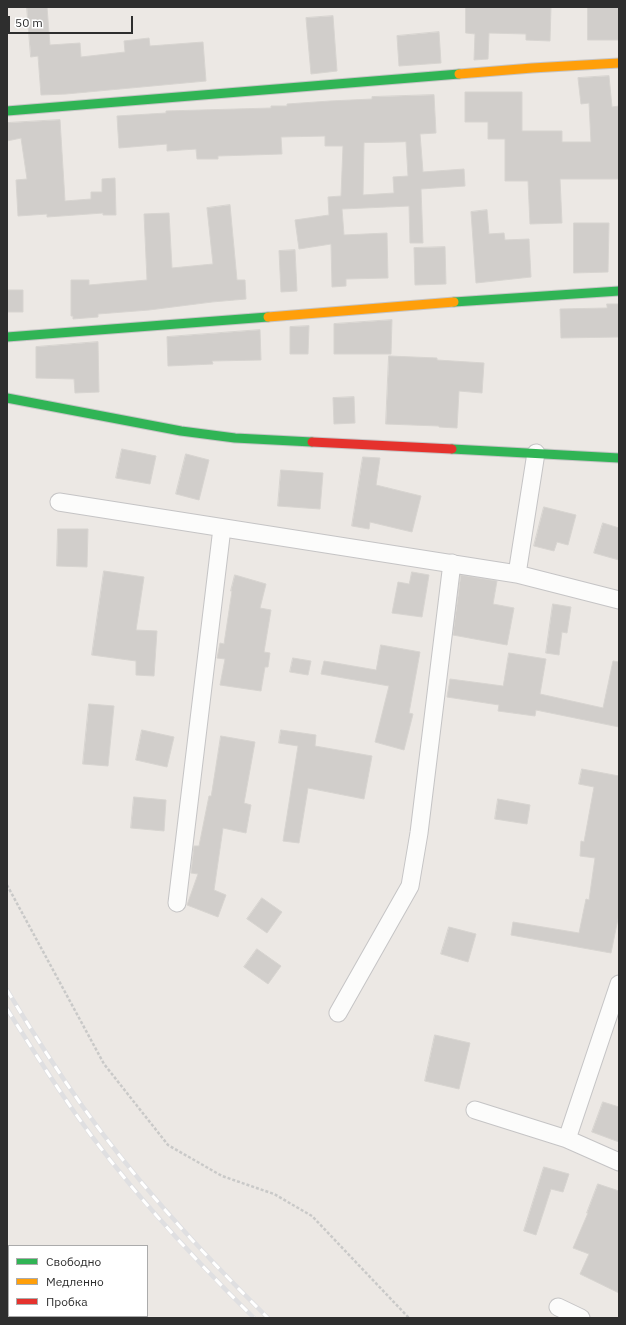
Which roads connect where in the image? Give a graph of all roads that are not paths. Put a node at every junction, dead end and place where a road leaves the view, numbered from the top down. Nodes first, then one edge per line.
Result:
1 (619, 63) edge
2 (7, 111) edge
3 (619, 291) edge
4 (7, 337) edge
5 (7, 398) edge
6 (536, 453) junction
7 (619, 458) edge
8 (59, 502) dead end
9 (222, 528) junction
10 (452, 563) junction
11 (517, 574) junction
12 (619, 600) edge
13 (177, 903) dead end
14 (619, 984) edge
15 (338, 1013) dead end
16 (614, 1019) edge
17 (475, 1110) dead end
18 (567, 1139) junction
19 (619, 1162) edge
20 (558, 1307) dead end
21 (581, 1318) edge

1 - 2 street
3 - 4 street
5 - 6 street
6 - 7 street
6 - 11 street
8 - 9 street
9 - 10 street
9 - 13 street
10 - 11 street
10 - 15 street
11 - 12 street
14 - 16 street
16 - 18 street
17 - 18 street
18 - 19 street
20 - 21 street

